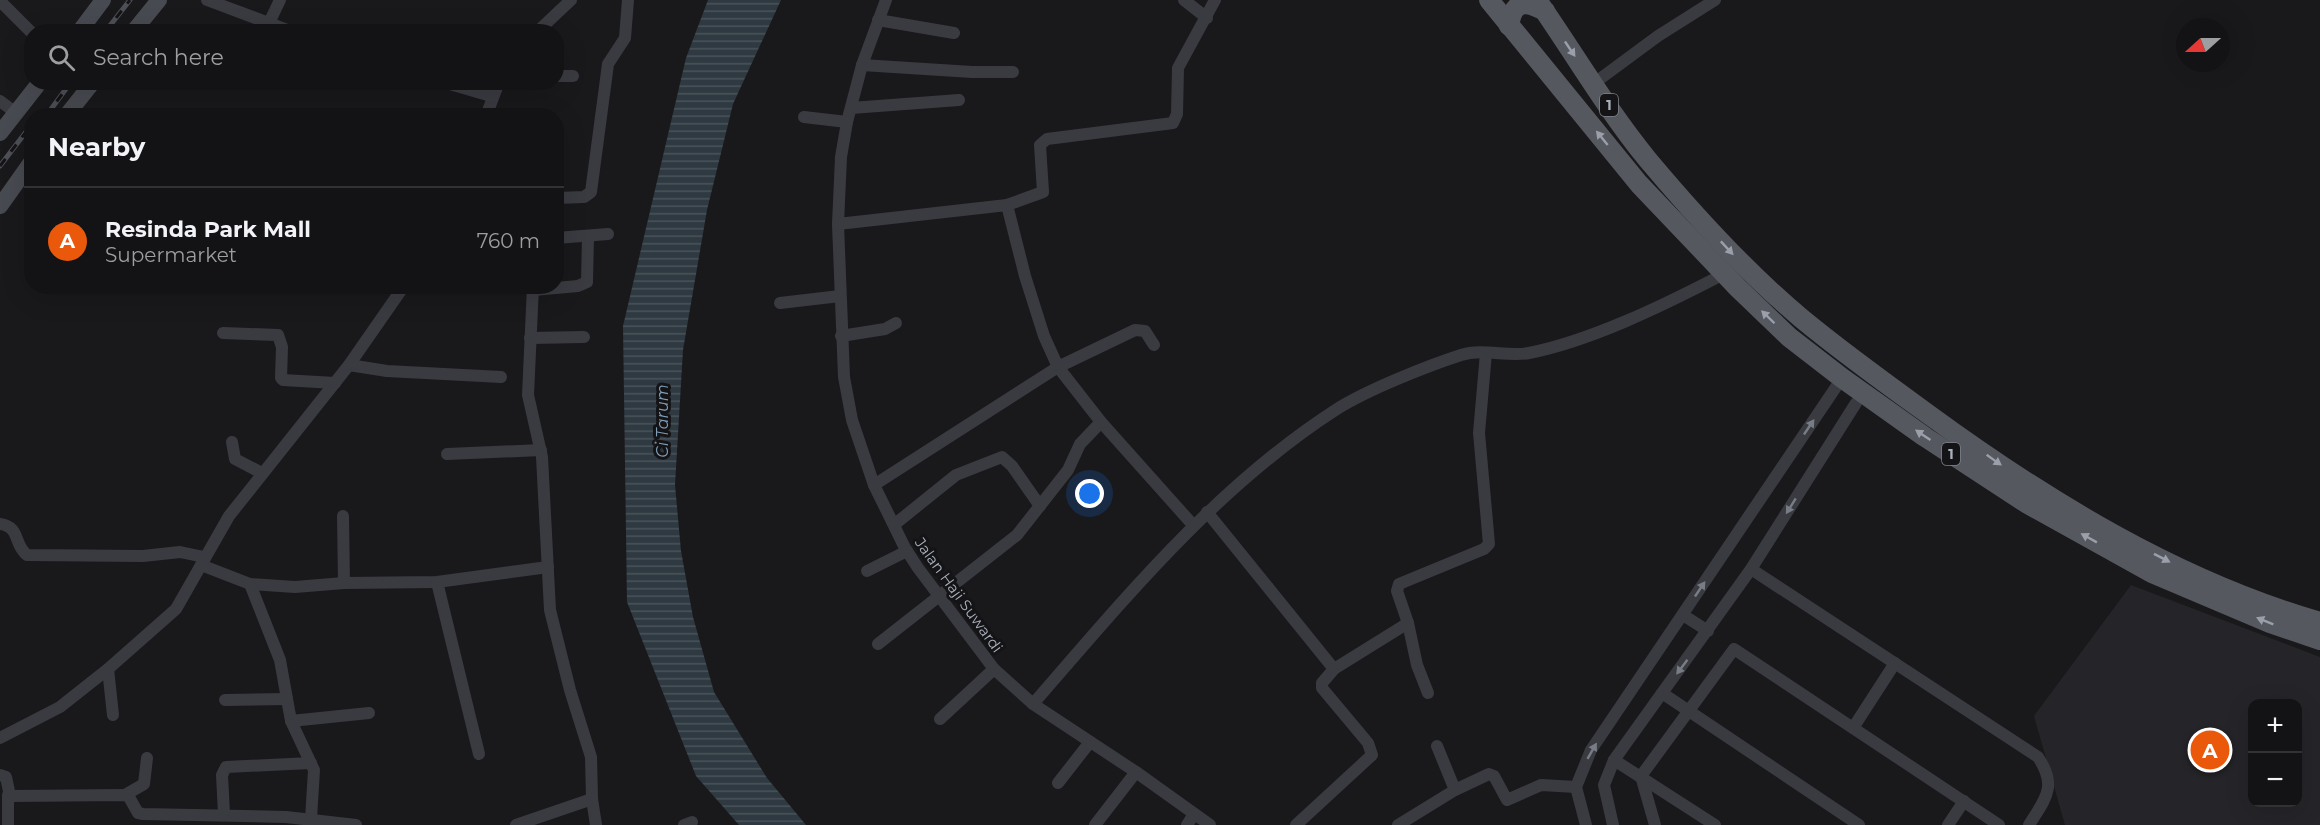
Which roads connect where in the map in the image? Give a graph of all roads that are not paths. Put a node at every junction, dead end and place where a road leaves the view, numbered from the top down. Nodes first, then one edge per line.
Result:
1 (103, 0) edge
2 (159, 0) edge
3 (207, 0) edge
4 (280, 0) edge
5 (571, 0) edge
6 (628, 0) edge
7 (886, 0) edge
8 (1184, 0) edge
9 (1215, 0) edge
10 (1490, 0) edge
11 (1715, 0) edge
12 (0, 1) edge
13 (1541, 6) edge
14 (1207, 18) junction
15 (878, 20) junction
16 (269, 23) joint
17 (85, 24) edge
18 (140, 24) edge
19 (546, 24) edge
20 (24, 25) edge
21 (1509, 26) junction
22 (954, 33) dead end
23 (862, 65) junction
24 (1013, 72) dead end
25 (564, 76) edge
26 (573, 76) dead end
27 (1593, 84) junction
28 (34, 90) edge
29 (87, 90) edge
30 (470, 90) edge
31 (494, 90) edge
32 (491, 96) junction
33 (959, 100) dead end
34 (0, 101) edge
35 (72, 108) edge
36 (488, 108) edge
37 (851, 108) junction
38 (16, 113) junction
39 (804, 117) dead end
40 (848, 122) junction
41 (0, 133) edge
42 (24, 172) edge
43 (564, 198) edge
44 (0, 206) edge
45 (1007, 206) junction
46 (838, 224) junction
47 (608, 234) dead end
48 (588, 236) junction
49 (564, 238) edge
50 (1718, 278) dead end
51 (564, 287) edge
52 (398, 294) edge
53 (533, 294) edge
54 (840, 296) junction
55 (780, 303) dead end
56 (896, 323) dead end
57 (223, 333) dead end
58 (841, 336) junction
59 (584, 337) dead end
60 (530, 338) junction
61 (1154, 345) dead end
62 (1486, 353) junction
63 (349, 365) junction
64 (1058, 367) junction
65 (501, 377) dead end
66 (335, 383) junction
67 (1836, 387) dead end
68 (1856, 403) dead end
69 (1101, 422) junction
70 (232, 442) dead end
71 (541, 450) junction
72 (447, 454) dead end
73 (262, 473) junction
74 (874, 485) junction
75 (1040, 506) junction
76 (1207, 512) junction
77 (343, 516) dead end
78 (0, 524) edge
79 (895, 524) junction
80 (1193, 525) junction
81 (907, 551) junction
82 (202, 561) junction
83 (548, 567) junction
84 (1751, 569) junction
85 (867, 571) dead end
86 (437, 582) junction
87 (344, 583) junction
88 (250, 584) junction
89 (939, 596) junction
90 (1683, 615) junction
91 (2320, 622) edge
92 (1408, 623) junction
93 (1708, 631) junction
94 (2320, 640) edge
95 (878, 644) dead end
96 (1895, 663) junction
97 (108, 669) junction
98 (994, 669) junction
99 (1334, 669) junction
100 (1428, 693) dead end
101 (1662, 693) junction
102 (287, 699) junction
103 (225, 700) dead end
104 (1033, 705) junction
105 (369, 713) dead end
106 (1689, 713) junction
107 (113, 715) dead end
108 (940, 719) dead end
109 (291, 721) junction
110 (1853, 728) junction
111 (0, 738) edge
112 (1090, 742) junction
113 (1437, 746) dead end
114 (479, 754) dead end
115 (147, 758) dead end
116 (1614, 760) junction
117 (311, 763) junction
118 (1136, 772) junction
119 (0, 775) edge
120 (1641, 776) junction
121 (1058, 783) dead end
122 (1576, 787) junction
123 (1455, 790) junction
124 (8, 795) junction
125 (125, 795) junction
126 (592, 799) junction
127 (1964, 801) junction
128 (224, 814) junction
129 (311, 819) junction
130 (1191, 820) edge
131 (539, 821) edge
132 (8, 825) edge
133 (356, 825) edge
134 (516, 825) edge
135 (596, 825) edge
136 (1095, 825) edge
137 (1210, 825) edge
138 (1296, 825) edge
139 (1398, 825) edge
140 (1586, 825) edge
141 (1613, 825) edge
142 (1655, 825) edge
143 (1715, 825) edge
144 (1859, 825) edge
145 (1948, 825) edge
146 (1999, 825) edge
147 (2029, 825) edge

1 - 17 main road
2 - 18 main road
3 - 16 street
4 - 16 street
5 - 19 street
6 - 43 street
7 - 15 street, Jalan Haji Suwardi
8 - 14 street
9 - 14 street
10 - 21 main road, 1
11 - 27 street
12 - 20 street
13 - 21 main road
13 -> 27 main road, 1
14 - 45 street
15 - 22 street
15 - 23 street, Jalan Haji Suwardi
94 -> 21 main road, 1
23 - 24 street
23 - 37 street, Jalan Haji Suwardi
25 - 26 street
27 -> 91 main road, 1
28 - 38 main road
29 - 35 main road
30 - 32 street
31 - 32 street
32 - 36 street
33 - 37 street
34 - 38 street
37 - 40 street, Jalan Haji Suwardi
38 - 41 main road
39 - 40 street
40 - 46 street, Jalan Haji Suwardi
42 - 44 main road
45 - 46 street
45 - 64 street
46 - 54 street, Jalan Haji Suwardi
47 - 48 street
48 - 49 street
48 - 51 street
50 - 62 street
52 - 63 street
53 - 60 street
54 - 55 street
54 - 58 street, Jalan Haji Suwardi
56 - 58 street
57 - 66 street
58 - 74 street, Jalan Haji Suwardi
59 - 60 street
60 - 71 street
61 - 64 street
62 - 76 street
62 - 92 street
63 - 65 street
63 - 66 street
64 - 69 street
64 - 74 street
66 - 73 street
90 -> 67 street
68 -> 84 street
69 - 75 street
69 - 80 street
70 - 73 street
71 - 72 street
71 - 83 street
73 - 82 street
74 - 79 street, Jalan Haji Suwardi
75 - 79 street
75 - 89 street
76 - 80 street
76 - 99 street
77 - 87 street
78 - 82 street
79 - 81 street, Jalan Haji Suwardi
80 - 104 street
81 - 85 street
81 - 89 street, Jalan Haji Suwardi
82 - 88 street
82 - 97 street
83 - 86 street
83 - 126 street
84 - 93 street
84 - 96 street
86 - 87 street
86 - 114 street
87 - 88 street
88 - 102 street
89 - 95 street
89 - 98 street, Jalan Haji Suwardi
90 - 93 street
122 -> 90 street
92 - 99 street
92 - 100 street
93 -> 101 street
96 - 110 street
96 - 147 street
97 - 107 street
97 - 111 street
98 - 104 street, Jalan Haji Suwardi
98 - 108 street
99 - 138 street
101 - 106 street
101 - 116 street
102 - 103 street
102 - 109 street
104 - 112 street, Jalan Haji Suwardi
105 - 109 street
106 - 110 street
106 - 120 street
106 - 144 street
109 - 117 street
110 - 127 street
112 - 118 street, Jalan Haji Suwardi
112 - 121 street
113 - 123 street
115 - 125 street
116 - 120 street
116 - 141 street
117 - 128 street
117 - 129 street
118 - 130 street, Jalan Haji Suwardi
118 - 136 street
119 - 124 street
120 - 142 street
120 - 143 street
122 - 123 street
122 - 140 street
123 - 139 street
124 - 125 street
124 - 132 street
125 - 128 street
126 - 131 street
126 - 135 street
127 - 145 street
127 - 146 street
128 - 129 street
129 - 133 street
130 - 137 street, Jalan Haji Suwardi
131 - 134 street

